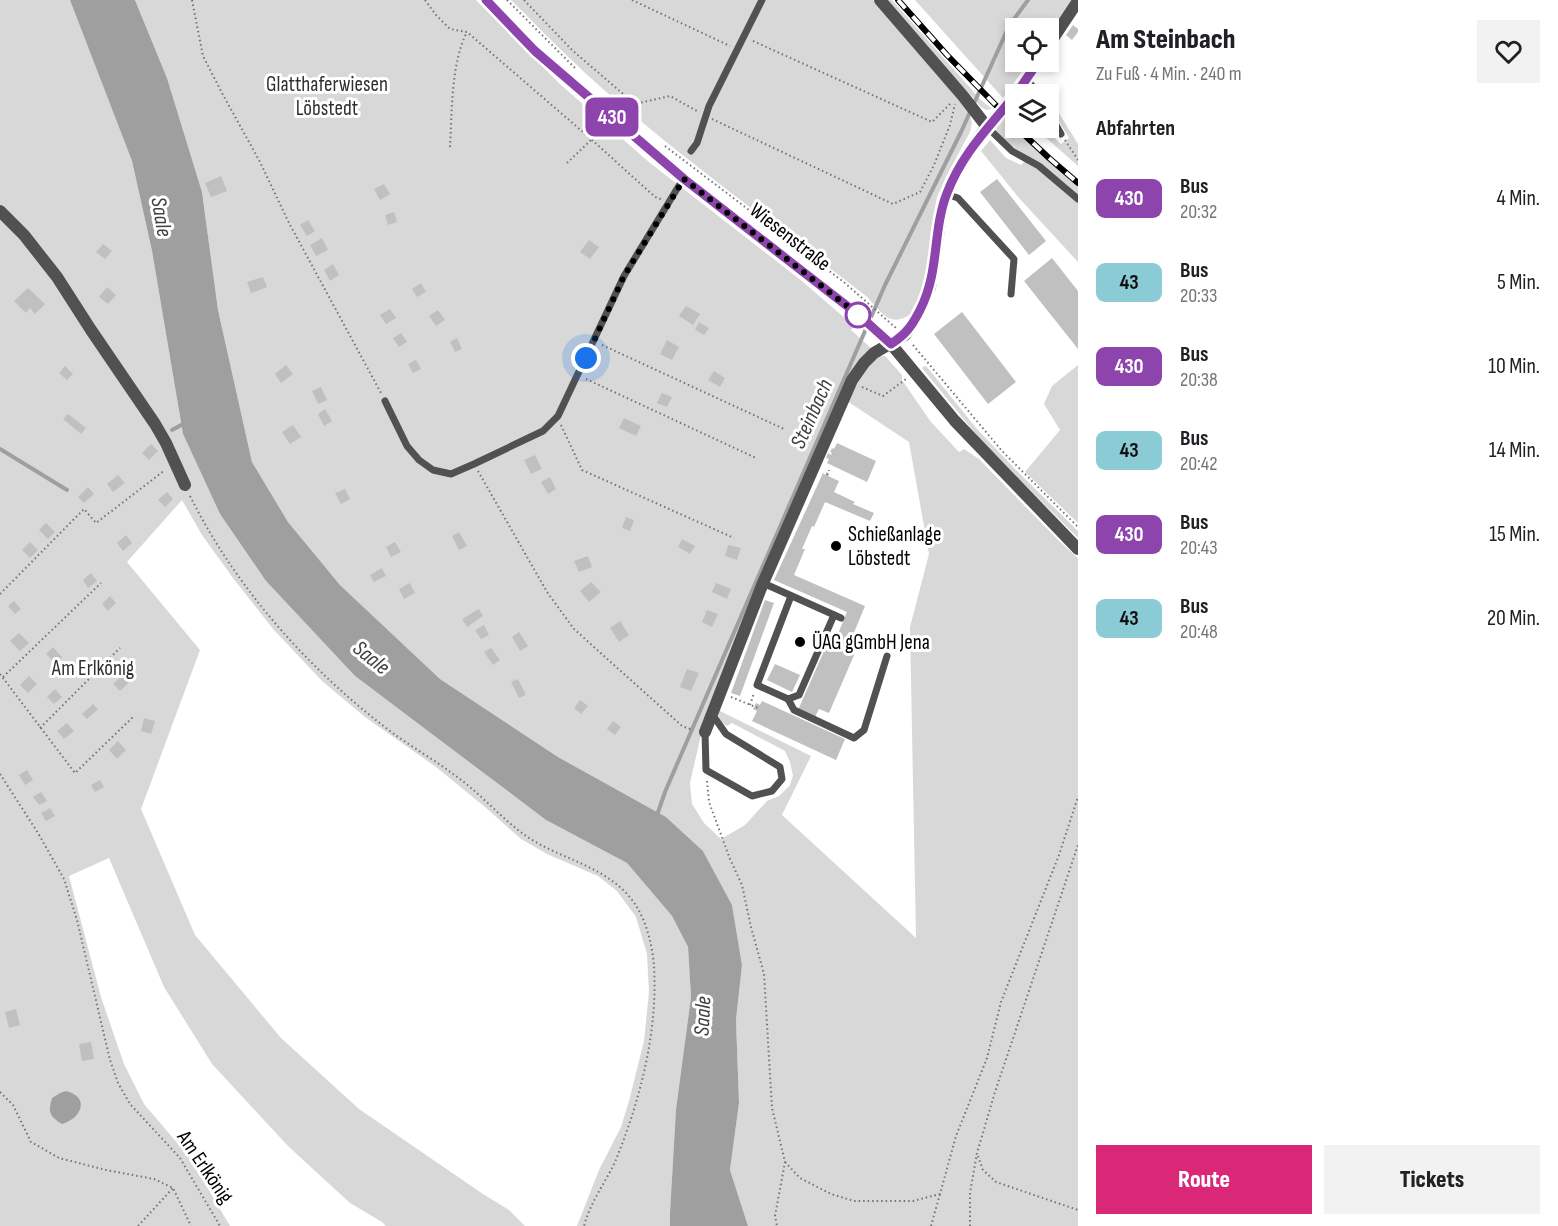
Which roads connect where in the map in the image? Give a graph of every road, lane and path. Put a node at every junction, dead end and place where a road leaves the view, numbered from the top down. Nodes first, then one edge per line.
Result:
1 (192, 0) edge
2 (425, 0) edge
3 (486, 0) edge
4 (524, 0) edge
5 (632, 0) edge
6 (762, 0) edge
7 (880, 0) edge
8 (1078, 1) edge
9 (1059, 30) edge
10 (466, 32) junction
11 (744, 37) junction
12 (738, 50) junction
13 (1032, 72) edge
14 (1027, 79) junction
15 (1031, 84) edge
16 (962, 95) junction
17 (705, 116) junction
18 (987, 127) junction
19 (1059, 130) edge
20 (1061, 134) joint
21 (591, 140) junction
22 (450, 147) dead end
23 (691, 151) dead end
24 (1078, 160) edge
25 (567, 163) dead end
26 (684, 179) junction
27 (946, 194) junction
28 (1078, 199) edge
29 (670, 200) junction
30 (0, 211) edge
31 (1011, 294) dead end
32 (866, 301) dead end
33 (905, 335) junction
34 (594, 341) junction
35 (891, 344) junction
36 (928, 363) junction
37 (915, 372) junction
38 (578, 375) junction
39 (852, 380) junction
40 (385, 401) joint
41 (558, 416) junction
42 (784, 429) dead end
43 (756, 458) dead end
44 (174, 463) junction
45 (474, 465) junction
46 (829, 470) dead end
47 (827, 475) dead end
48 (185, 486) joint
49 (1078, 526) edge
50 (734, 538) dead end
51 (1078, 549) edge
52 (101, 583) dead end
53 (763, 583) junction
54 (0, 594) edge
55 (791, 596) junction
56 (120, 648) dead end
57 (886, 656) dead end
58 (1, 675) edge
59 (757, 685) junction
60 (720, 693) junction
61 (788, 699) junction
62 (750, 705) junction
63 (758, 708) dead end
64 (712, 714) junction
65 (134, 716) dead end
66 (40, 728) junction
67 (687, 728) dead end
68 (705, 732) joint
69 (706, 770) junction
70 (0, 774) edge
71 (1078, 797) edge
72 (1078, 845) edge
73 (0, 1092) edge
74 (977, 1153) junction
75 (785, 1162) junction
76 (173, 1188) junction
77 (940, 1194) junction
78 (1078, 1210) edge
79 (138, 1226) edge
80 (191, 1226) edge
81 (220, 1226) edge
82 (584, 1226) edge
83 (776, 1226) edge
84 (931, 1226) edge
85 (970, 1226) edge

1 - 40 path
2 - 10 path
3 - 26 street, Wiesenstraße
4 - 17 path
5 - 12 path
6 - 11 lane
7 - 16 street
8 - 9 street
10 - 21 path
10 - 22 path
11 - 12 lane
11 - 16 path
12 - 17 lane
13 - 14 street
14 - 15 lane
14 - 18 street
16 - 17 path
16 - 18 street
17 - 23 lane
18 - 27 street
18 - 28 lane
19 - 20 lane
20 - 24 path
21 - 25 path
21 - 29 path
26 - 29 lane
26 - 35 street, Wiesenstraße
27 - 31 lane
27 - 33 street
29 - 34 lane
30 - 44 street
32 - 33 path
33 - 35 street
33 - 36 path
34 - 38 lane
34 - 42 path
35 - 37 street, Wiesenstraße
35 - 39 street
36 - 37 path
36 - 49 path
37 - 39 path
37 - 51 street, Wiesenstraße
38 - 41 lane
38 - 43 path
39 - 53 street
40 - 45 lane
41 - 45 lane
41 - 50 path
44 - 48 street
44 - 54 path
45 - 67 path
46 - 47 path
48 - 82 path
52 - 58 path
53 - 55 lane
53 - 60 street
55 - 59 lane
55 - 61 lane
56 - 66 path
57 - 61 lane
58 - 66 path
59 - 61 lane
59 - 62 path
60 - 62 path
60 - 64 street
62 - 63 path
64 - 68 street
64 - 69 lane
65 - 66 path
68 - 69 lane
69 - 75 path
70 - 81 path, Am Erlkönig
71 - 77 path
72 - 74 path
73 - 76 path
74 - 78 path
74 - 85 path
75 - 77 path
75 - 83 path
76 - 79 path
76 - 80 path
77 - 84 path

